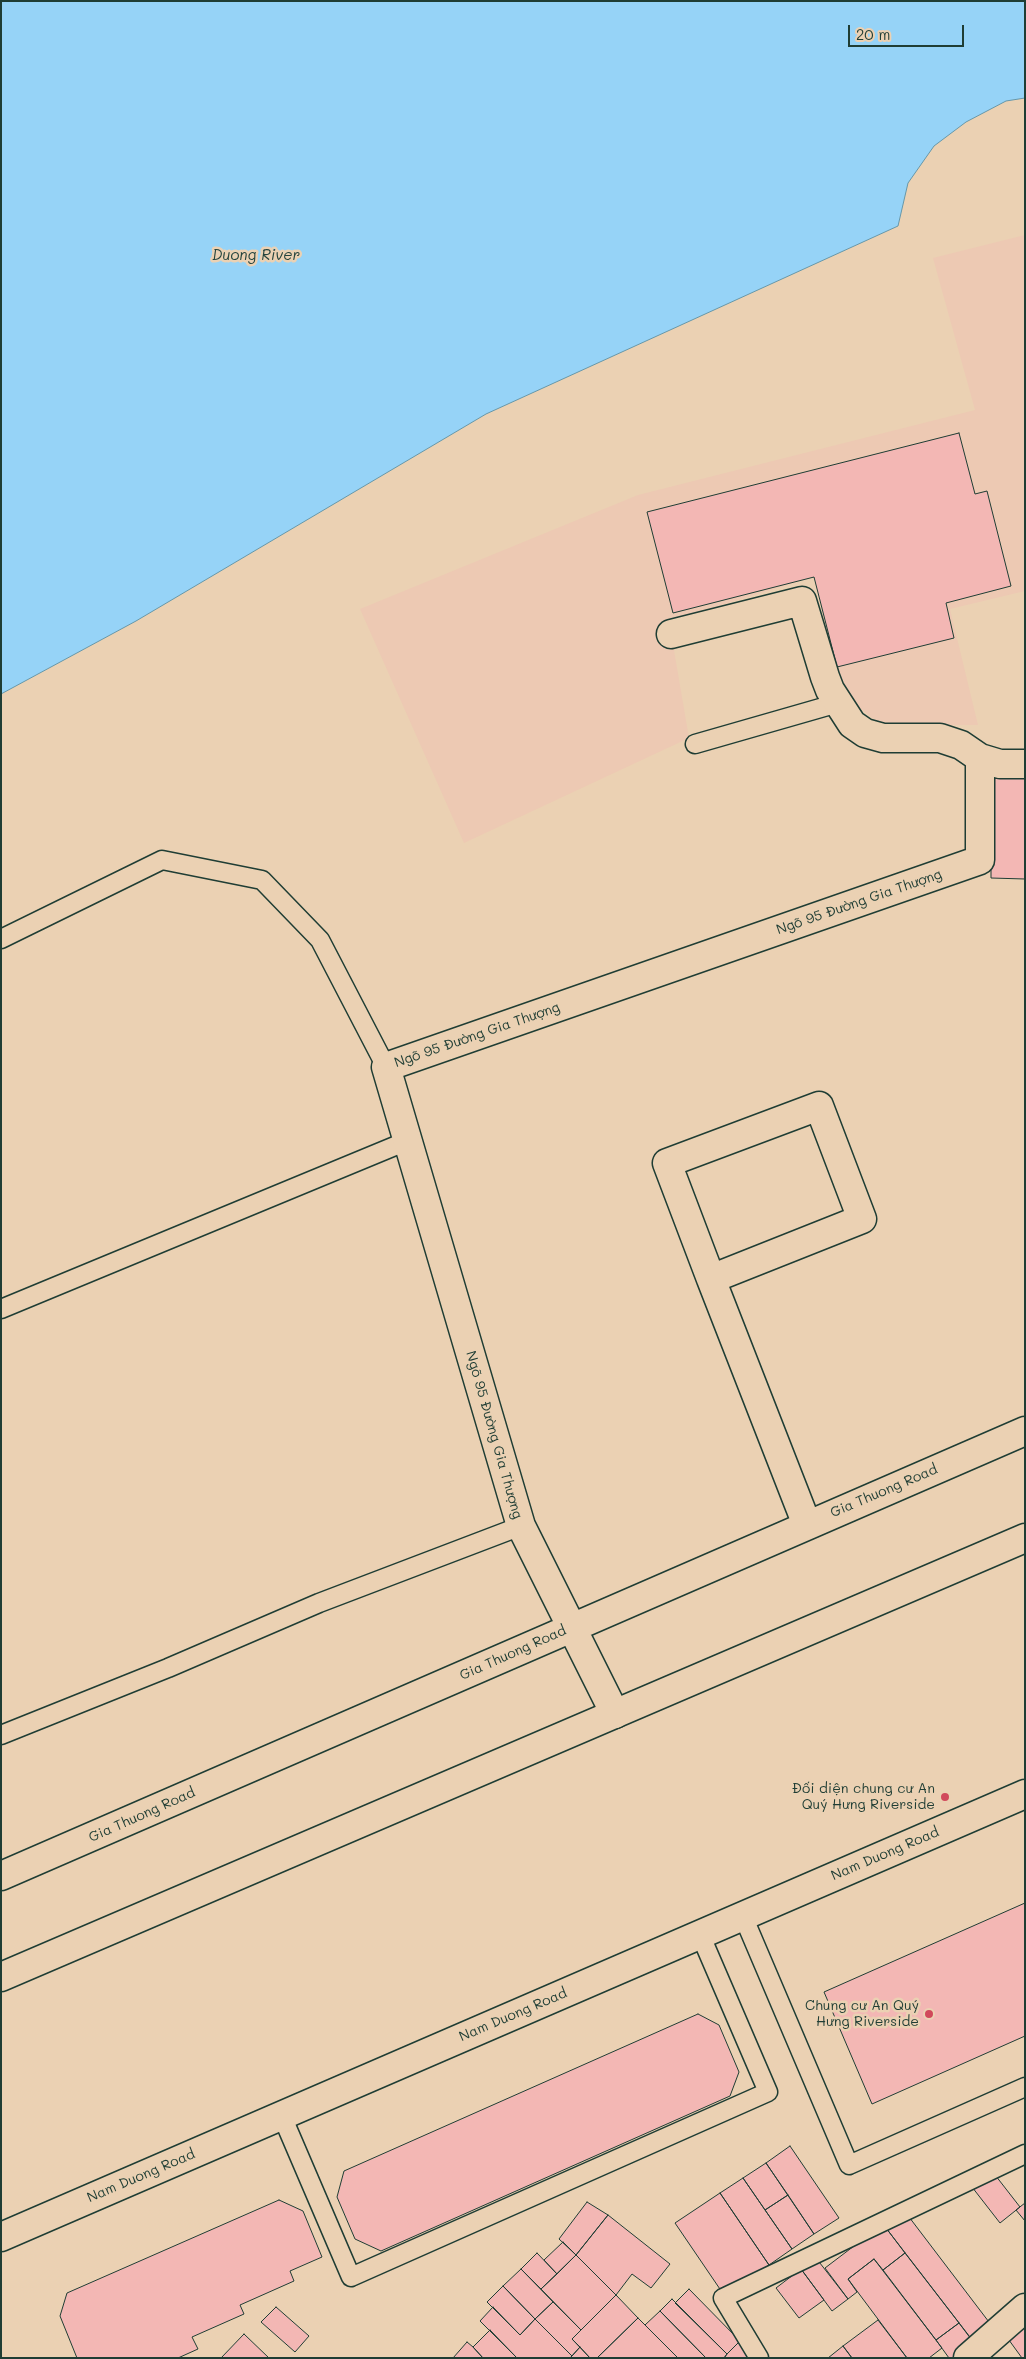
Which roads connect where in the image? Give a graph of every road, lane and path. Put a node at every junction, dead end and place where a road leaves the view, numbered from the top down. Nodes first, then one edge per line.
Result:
1 (670, 634) dead end
2 (838, 703) junction
3 (695, 744) dead end
4 (980, 758) junction
5 (1025, 764) edge
6 (1, 939) edge
7 (386, 1067) junction
8 (407, 1141) junction
9 (711, 1279) junction
10 (1, 1309) edge
11 (1025, 1430) edge
12 (807, 1525) junction
13 (521, 1526) junction
14 (1025, 1538) edge
15 (572, 1627) junction
16 (615, 1714) junction
17 (1, 1735) edge
18 (1025, 1794) edge
19 (1, 1876) edge
20 (743, 1916) junction
21 (700, 1934) junction
22 (1, 1977) edge
23 (1025, 2087) edge
24 (282, 2116) junction
25 (1025, 2154) edge
26 (1, 2237) edge
27 (1025, 2308) edge
28 (759, 2358) edge
29 (968, 2358) edge

1 - 2 street
2 - 3 lane
2 - 4 street
4 - 5 street
4 - 7 street, Ngõ 95 Đường Gia Thượng
6 - 7 lane
7 - 8 street, Ngõ 95 Đường Gia Thượng
8 - 10 lane
8 - 13 street, Ngõ 95 Đường Gia Thượng
9 - 9 street
9 - 12 street
11 - 12 street, Gia Thuong Road
12 - 15 street, Gia Thuong Road
13 - 15 street, Ngõ 95 Đường Gia Thượng
13 - 17 lane
14 - 16 street
15 - 16 street, Ngõ 95 Đường Gia Thượng
15 - 19 street, Gia Thuong Road
16 - 22 street
18 - 20 street, Nam Duong Road
20 - 21 street, Nam Duong Road
20 - 23 lane
21 - 24 street, Nam Duong Road
21 - 24 lane
24 - 26 street, Nam Duong Road
25 - 28 lane
27 - 29 street

